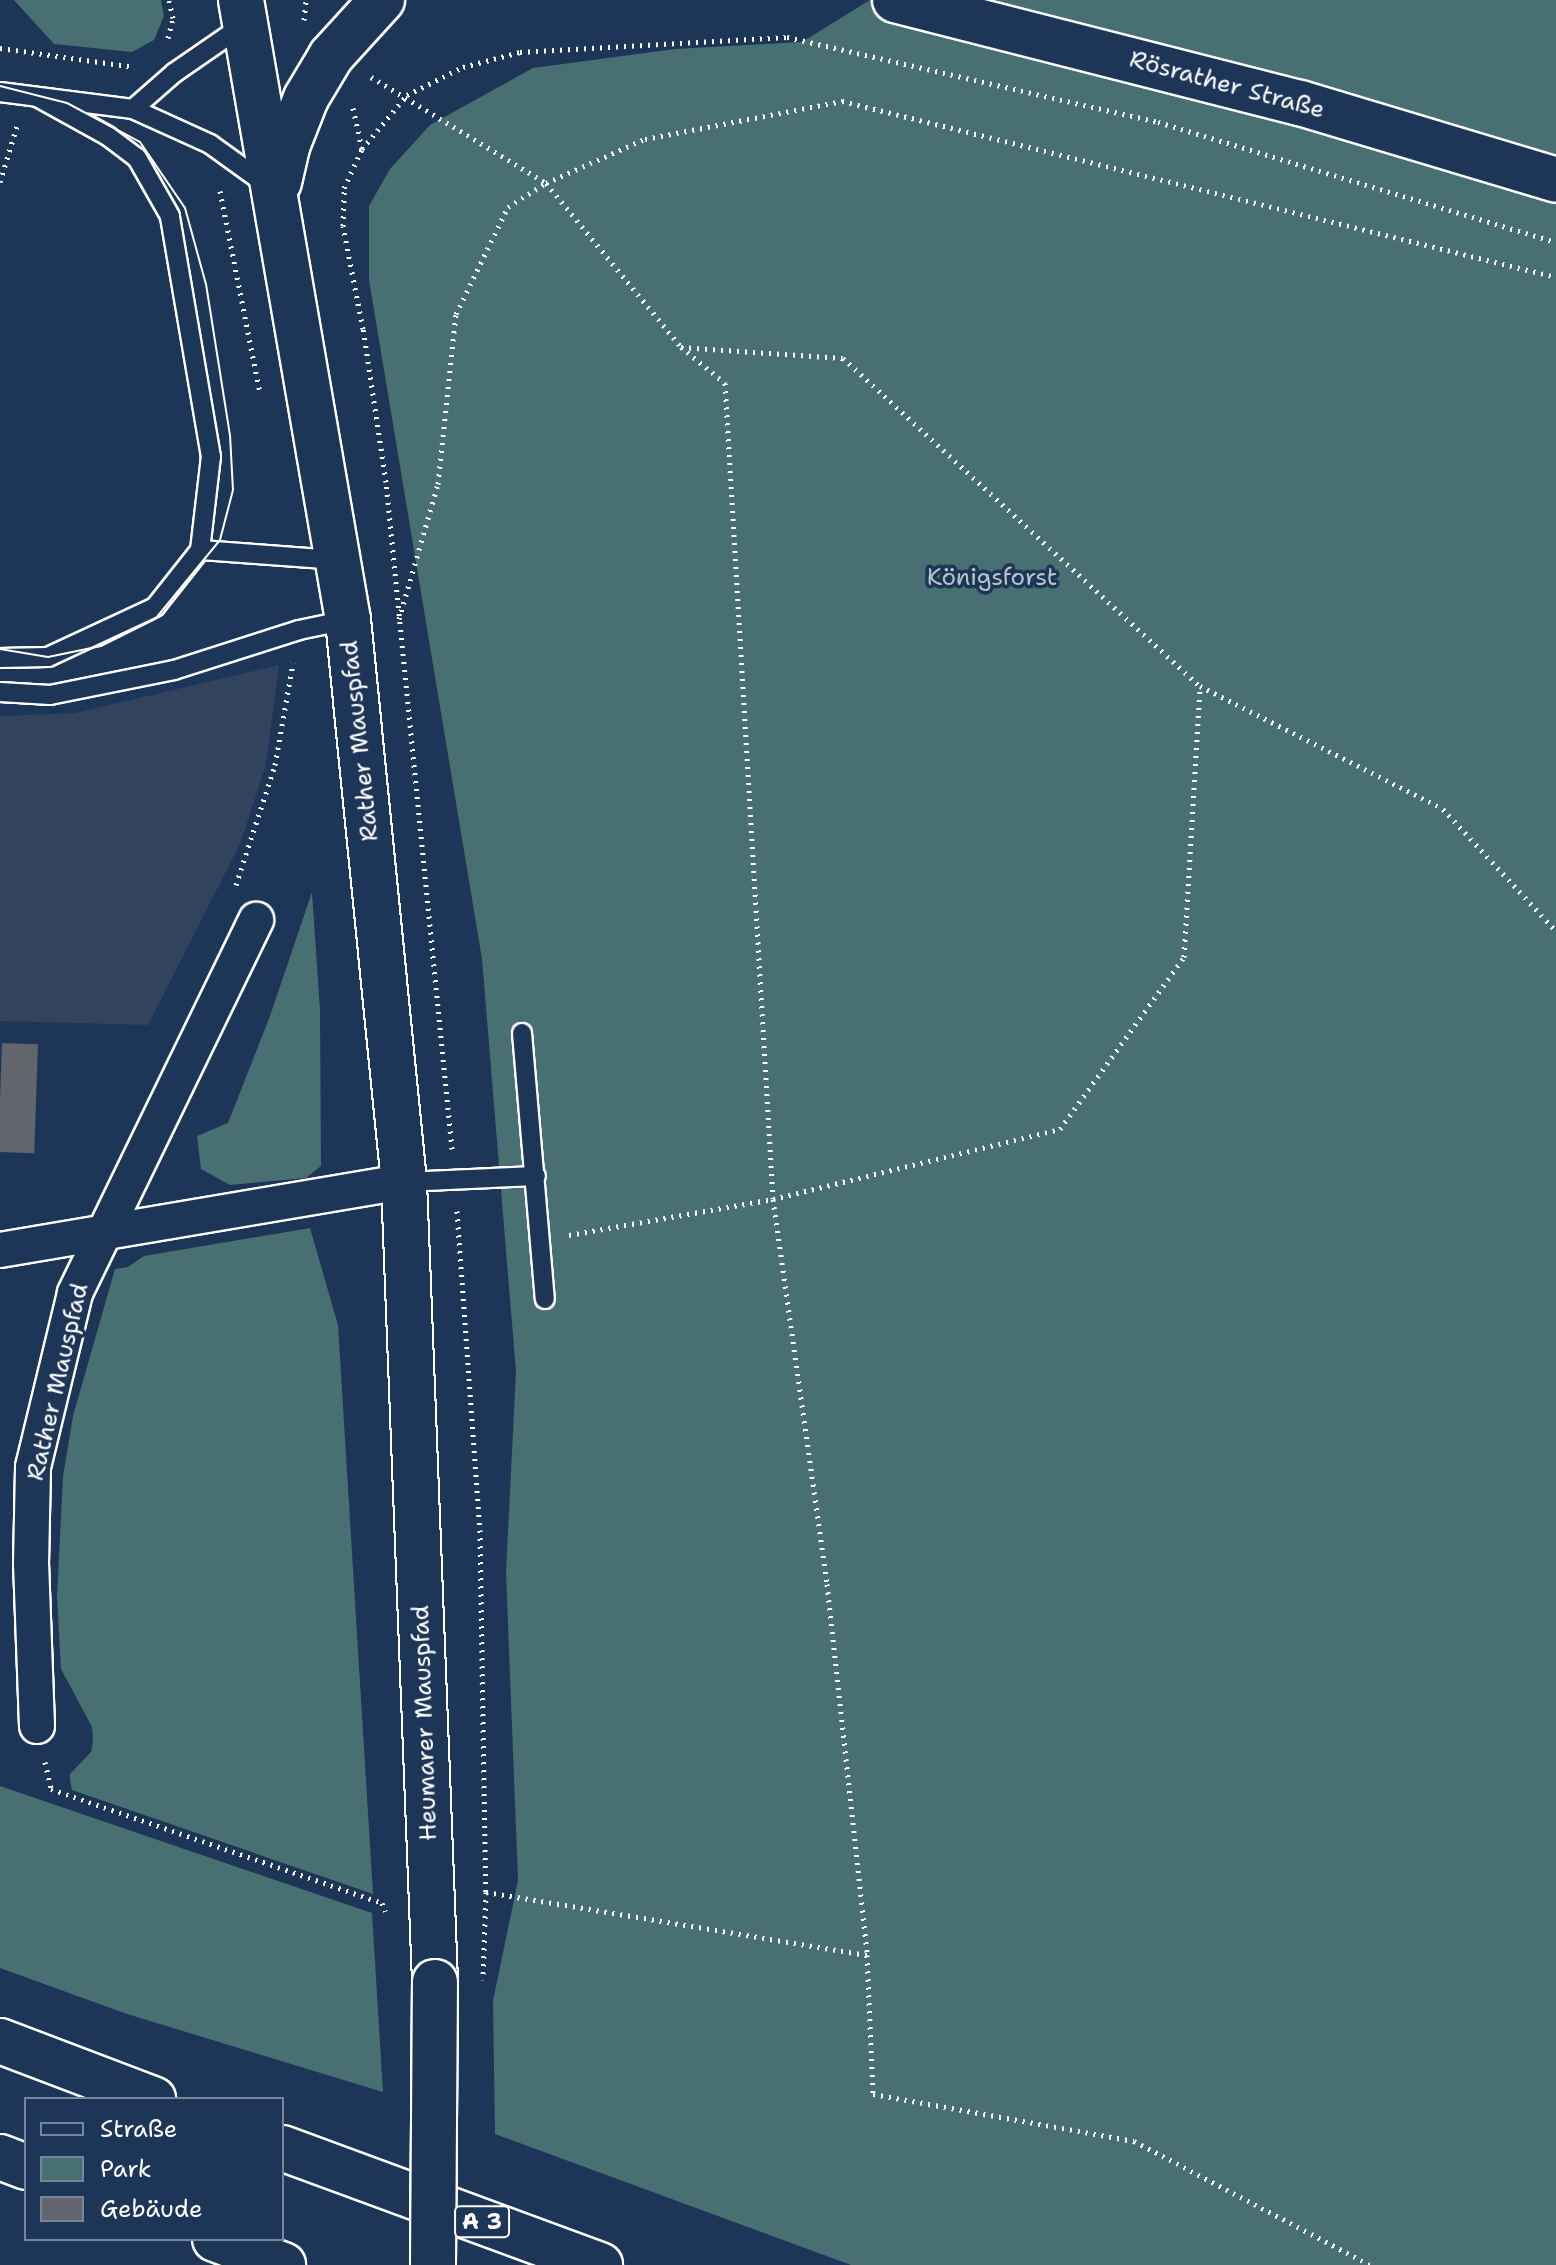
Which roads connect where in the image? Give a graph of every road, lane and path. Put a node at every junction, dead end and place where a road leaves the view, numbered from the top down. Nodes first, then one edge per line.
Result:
1 (169, 0) edge
2 (382, 0) edge
3 (895, 0) edge
4 (243, 12) edge
5 (0, 48) edge
6 (331, 56) junction
7 (169, 66) junction
8 (0, 92) edge
9 (407, 95) junction
10 (37, 97) junction
11 (133, 109) junction
12 (210, 144) junction
13 (1556, 180) edge
14 (546, 183) junction
15 (277, 192) junction
16 (1556, 242) edge
17 (1556, 277) edge
18 (681, 347) junction
19 (262, 404) dead end
20 (200, 550) junction
21 (336, 560) junction
22 (348, 620) junction
23 (397, 624) junction
24 (299, 630) junction
25 (0, 658) edge
26 (1200, 686) junction
27 (0, 692) edge
28 (256, 920) joint
29 (1556, 931) edge
30 (522, 1033) dead end
31 (536, 1176) junction
32 (455, 1179) junction
33 (404, 1182) junction
34 (773, 1199) junction
35 (102, 1234) junction
36 (542, 1240) junction
37 (0, 1250) edge
38 (545, 1299) dead end
39 (37, 1726) joint
40 (486, 1892) junction
41 (387, 1925) dead end
42 (867, 1955) junction
43 (483, 1988) dead end
44 (0, 2041) edge
45 (148, 2097) edge
46 (284, 2149) edge
47 (0, 2157) edge
48 (24, 2166) edge
49 (220, 2241) edge
50 (283, 2265) edge
51 (433, 2265) edge
52 (600, 2265) edge
53 (1370, 2265) edge

1 - 7 path
2 - 6 main road
3 - 13 main road, Rösrather Straße
4 - 7 lane
4 - 15 main road, Rather Mauspfad
5 - 7 path
6 - 9 path
6 - 15 main road
7 - 11 lane
8 - 10 lane
9 - 14 path
9 - 16 path
9 - 23 path
10 - 11 lane
10 - 20 lane
11 - 12 lane
12 - 15 lane
12 - 19 path
14 - 17 path
14 - 18 path
14 - 23 path
15 - 21 main road, Rather Mauspfad
18 - 26 path
18 - 34 path
20 - 21 lane
20 - 25 lane
21 - 22 main road, Rather Mauspfad
22 - 24 lane
22 - 33 main road, Rather Mauspfad
23 - 32 path
24 - 27 lane
24 - 28 path
26 - 29 path
26 - 34 path
28 - 35 street, Rather Mauspfad
30 - 31 lane
31 - 32 lane
31 - 36 lane
32 - 33 lane
32 - 40 path
33 - 35 street
33 - 51 main road, Heumarer Mauspfad, bridge
34 - 36 path
34 - 42 path
35 - 37 street
35 - 39 street, Rather Mauspfad
36 - 38 lane
39 - 41 path
40 - 42 path
40 - 43 path
42 - 53 path
44 - 45 main road
46 - 52 main road, A 3
47 - 48 main road
49 - 50 main road

